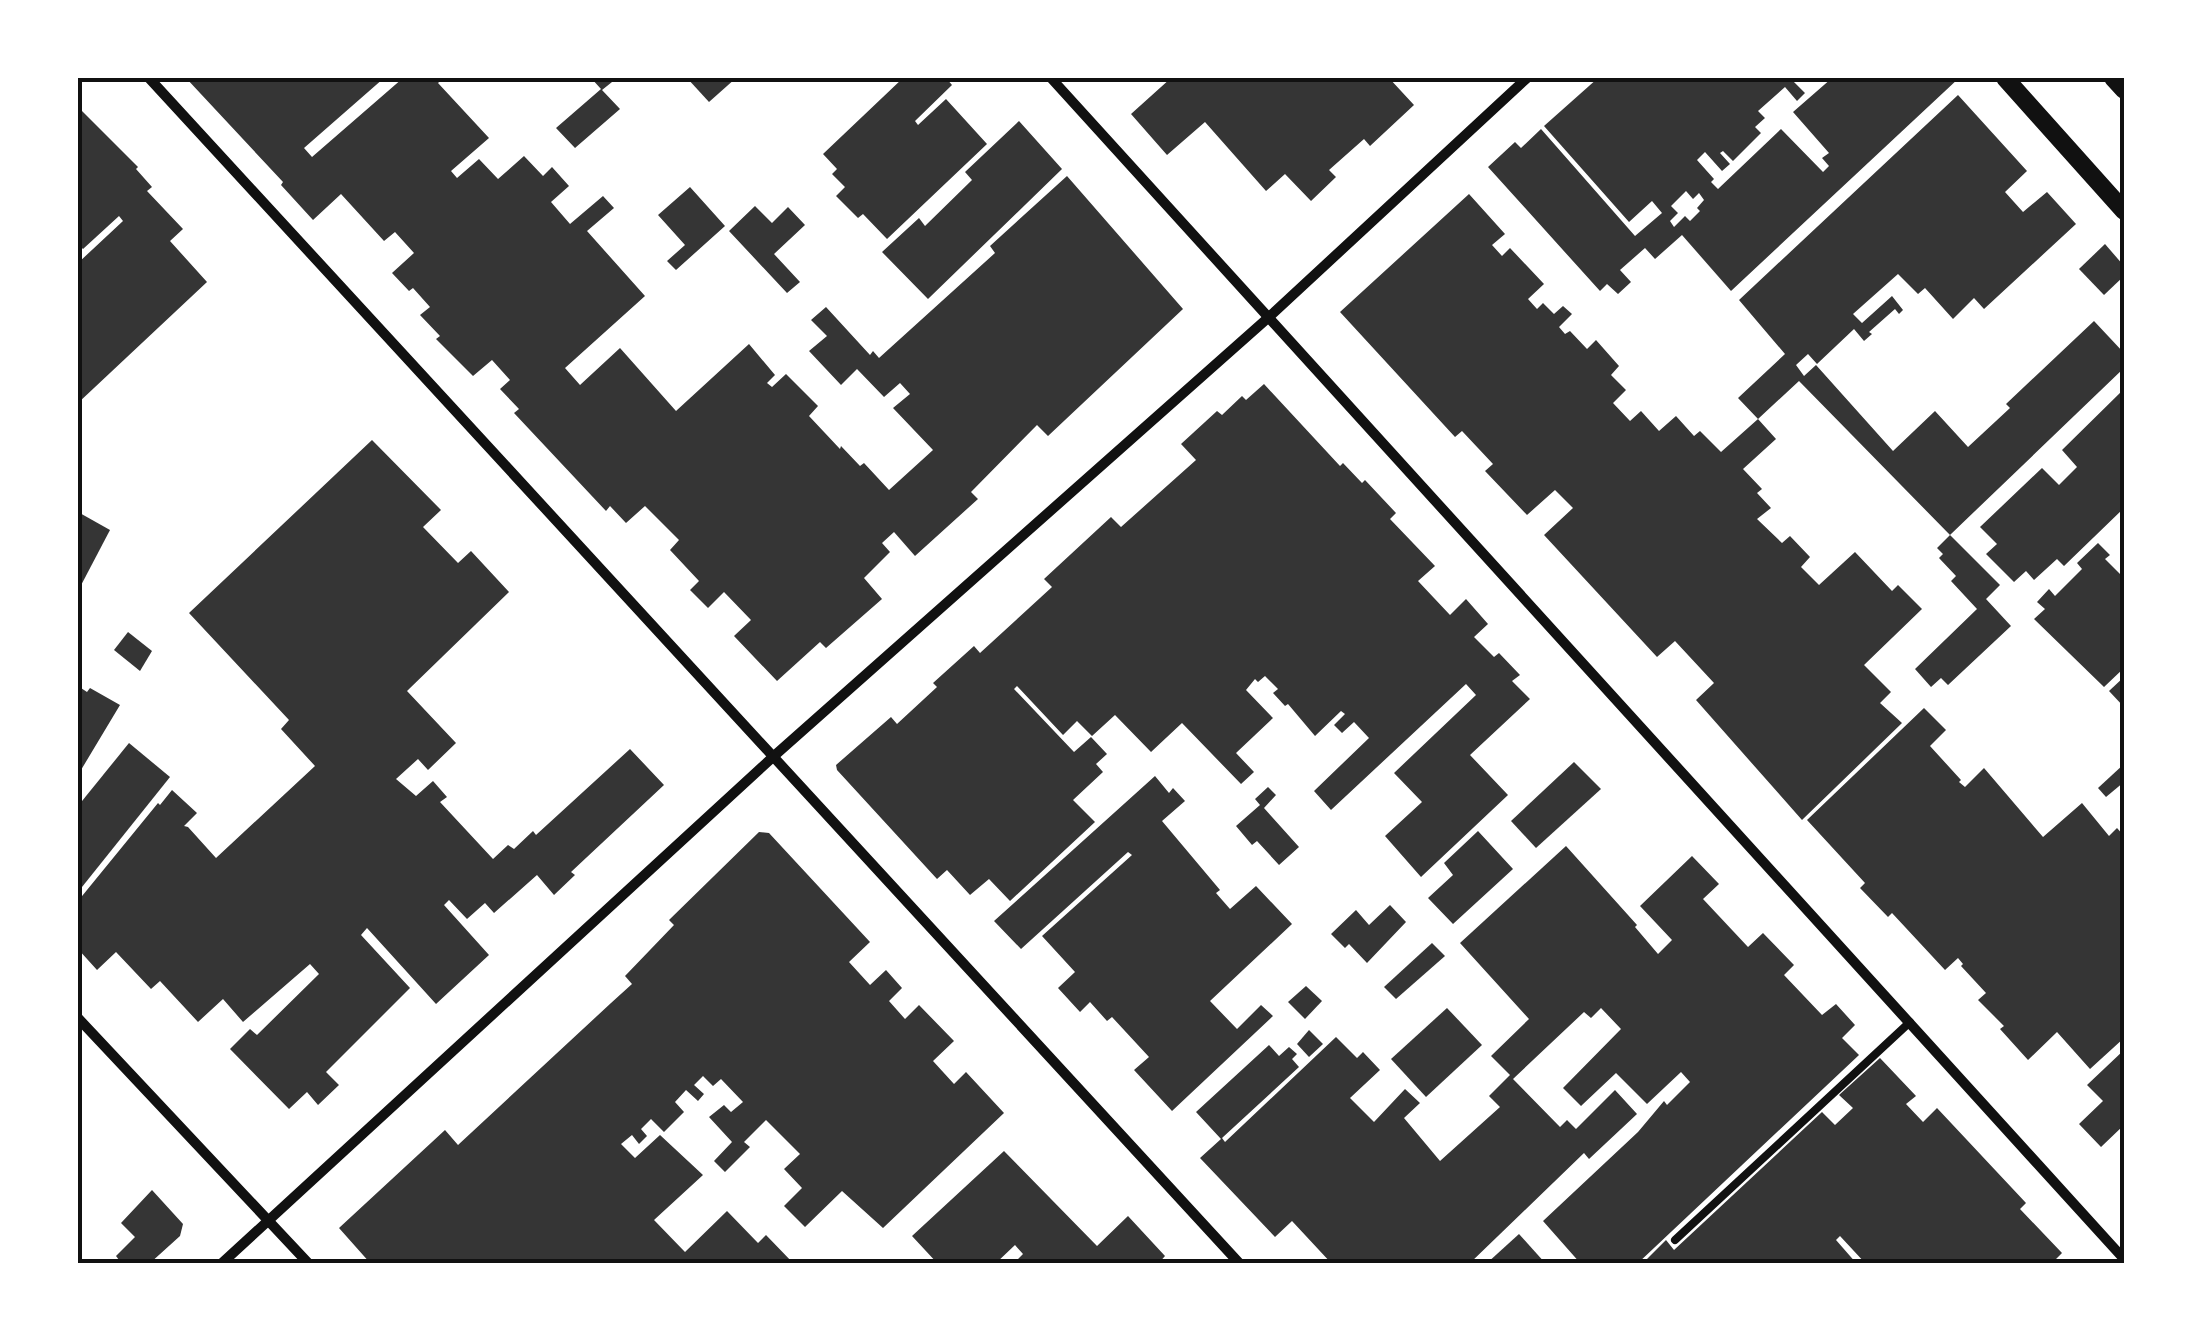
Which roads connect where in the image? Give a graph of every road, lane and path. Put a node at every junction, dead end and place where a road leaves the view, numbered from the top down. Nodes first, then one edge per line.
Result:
1 (149, 78) edge
2 (1051, 78) edge
3 (1527, 78) edge
4 (2004, 78) edge
5 (2113, 78) edge
6 (2124, 90) edge
7 (2124, 212) edge
8 (1270, 317) junction
9 (774, 756) junction
10 (78, 1018) edge
11 (1910, 1022) junction
12 (268, 1219) junction
13 (1675, 1240) dead end
14 (2124, 1259) edge
15 (221, 1264) edge
16 (309, 1264) edge
17 (1240, 1264) edge

1 - 9 street
2 - 8 street
3 - 8 street
4 - 7 street
5 - 6 street
8 - 9 street
8 - 11 street
9 - 12 street
9 - 17 street
10 - 12 street
11 - 13 lane
11 - 14 street
12 - 15 street
12 - 16 street

